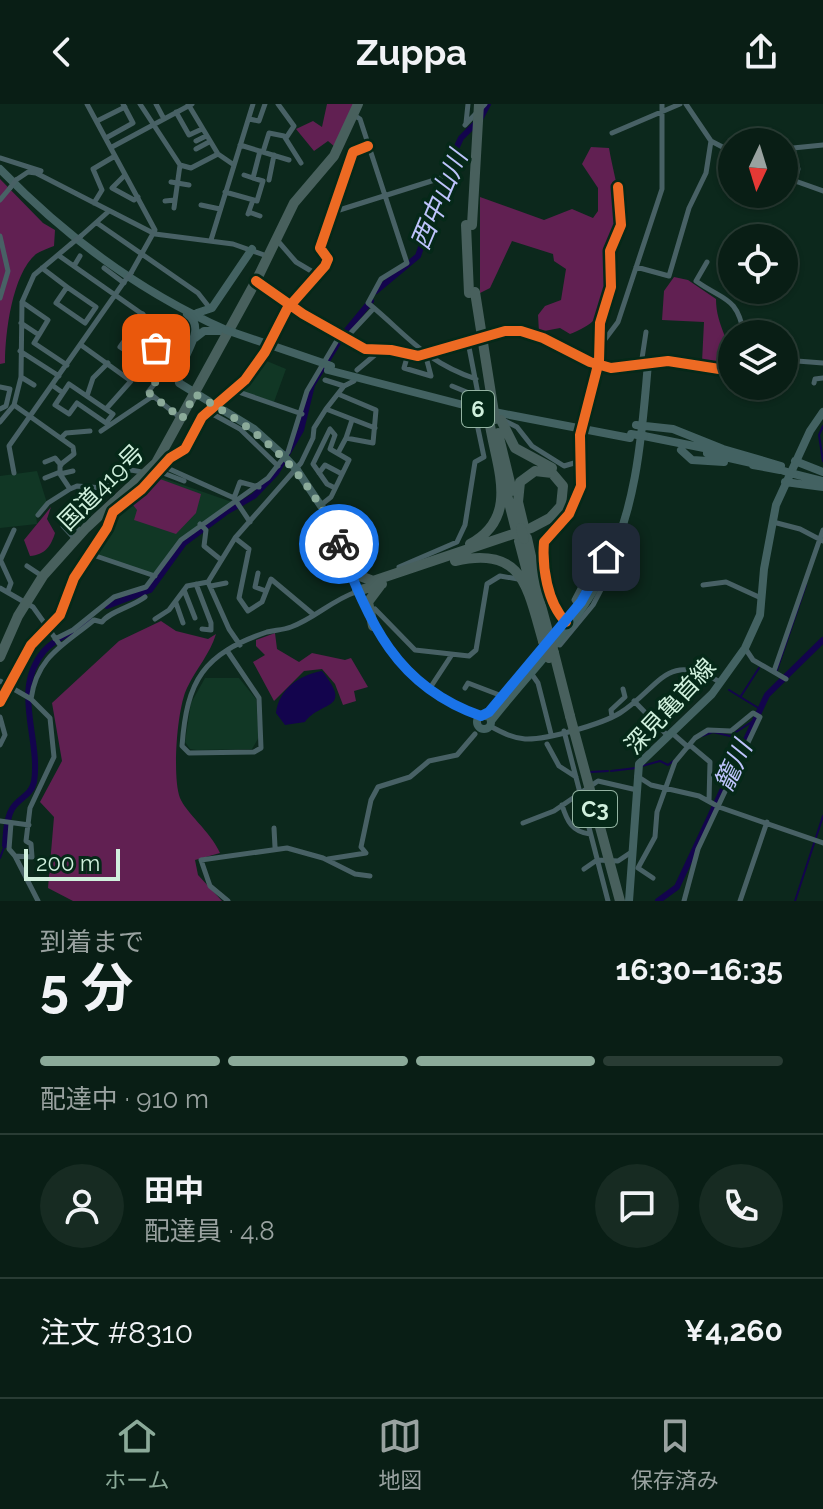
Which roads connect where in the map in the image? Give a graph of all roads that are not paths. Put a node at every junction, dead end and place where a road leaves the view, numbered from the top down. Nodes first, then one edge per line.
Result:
1 (88, 104) edge
2 (140, 104) edge
3 (156, 104) edge
4 (253, 104) edge
5 (265, 104) edge
6 (278, 104) edge
7 (473, 104) edge
8 (485, 104) edge
9 (662, 104) edge
10 (680, 104) edge
11 (686, 104) edge
12 (124, 105) edge
13 (190, 105) edge
14 (356, 110) edge
15 (176, 112) junction
16 (660, 113) junction
17 (164, 119) junction
18 (249, 119) junction
19 (97, 121) junction
20 (152, 124) junction
21 (202, 129) junction
22 (612, 133) dead end
23 (106, 138) junction
24 (286, 138) junction
25 (208, 139) junction
26 (196, 141) dead end
27 (711, 141) junction
28 (240, 145) junction
29 (718, 145) edge
30 (823, 145) edge
31 (368, 146) junction
32 (112, 147) junction
33 (798, 148) edge
34 (196, 149) dead end
35 (262, 151) junction
36 (218, 154) junction
37 (274, 155) junction
38 (115, 156) junction
39 (0, 158) edge
40 (289, 160) dead end
41 (301, 163) dead end
42 (180, 165) junction
43 (234, 165) junction
44 (0, 169) edge
45 (125, 175) junction
46 (441, 178) dead end
47 (269, 180) dead end
48 (174, 183) junction
49 (798, 184) edge
50 (189, 185) dead end
51 (618, 187) dead end
52 (823, 191) edge
53 (225, 192) junction
54 (385, 195) junction
55 (138, 197) junction
56 (186, 198) dead end
57 (86, 199) junction
58 (0, 200) edge
59 (253, 200) junction
60 (165, 201) dead end
61 (175, 202) junction
62 (94, 203) junction
63 (201, 205) dead end
64 (220, 209) junction
65 (109, 211) junction
66 (333, 212) junction
67 (260, 216) dead end
68 (97, 223) junction
69 (155, 234) junction
70 (0, 236) edge
71 (211, 240) junction
72 (276, 240) junction
73 (252, 249) junction
74 (58, 255) junction
75 (143, 255) junction
76 (80, 256) dead end
77 (268, 256) junction
78 (707, 262) dead end
79 (74, 266) junction
80 (636, 267) junction
81 (42, 268) junction
82 (104, 268) dead end
83 (318, 275) junction
84 (256, 281) junction
85 (124, 282) junction
86 (67, 287) junction
87 (149, 290) junction
88 (472, 293) junction
89 (115, 296) junction
90 (160, 296) junction
91 (0, 298) edge
92 (219, 300) junction
93 (22, 302) junction
94 (290, 306) junction
95 (372, 306) junction
96 (96, 307) junction
97 (209, 307) dead end
98 (103, 312) junction
99 (143, 314) junction
100 (740, 320) edge
101 (20, 322) junction
102 (130, 330) junction
103 (229, 331) junction
104 (168, 332) junction
105 (646, 332) dead end
106 (39, 335) junction
107 (342, 338) junction
108 (468, 342) junction
109 (81, 345) junction
110 (190, 346) junction
111 (600, 346) junction
112 (267, 347) junction
113 (156, 348) junction
114 (382, 349) junction
115 (20, 351) junction
116 (408, 354) junction
117 (425, 356) junction
118 (798, 359) edge
119 (108, 363) junction
120 (823, 363) edge
121 (644, 364) junction
122 (67, 365) junction
123 (599, 365) junction
124 (718, 369) edge
125 (357, 370) dead end
126 (465, 375) junction
127 (59, 376) junction
128 (21, 377) junction
129 (823, 378) edge
130 (476, 379) junction
131 (325, 380) dead end
132 (354, 381) dead end
133 (814, 383) dead end
134 (34, 385) dead end
135 (52, 385) junction
136 (344, 386) junction
137 (0, 387) edge
138 (233, 390) junction
139 (63, 393) junction
140 (469, 393) dead end
141 (195, 394) junction
142 (338, 394) junction
143 (87, 396) junction
144 (153, 396) junction
145 (479, 399) dead end
146 (219, 402) dead end
147 (14, 405) junction
148 (0, 409) edge
149 (106, 409) junction
150 (326, 409) junction
151 (302, 414) junction
152 (822, 415) edge
153 (30, 417) junction
154 (182, 419) junction
155 (495, 419) junction
156 (352, 420) junction
157 (0, 422) edge
158 (639, 425) junction
159 (375, 428) junction
160 (659, 428) junction
161 (90, 431) dead end
162 (101, 431) dead end
163 (61, 438) junction
164 (346, 438) junction
165 (676, 439) dead end
166 (681, 450) dead end
167 (338, 453) junction
168 (581, 461) junction
169 (45, 462) dead end
170 (278, 466) junction
171 (788, 468) junction
172 (157, 469) junction
173 (60, 470) junction
174 (73, 471) dead end
175 (14, 473) dead end
176 (319, 473) junction
177 (342, 474) junction
178 (45, 478) dead end
179 (823, 479) edge
180 (785, 482) junction
181 (259, 487) junction
182 (335, 488) junction
183 (70, 489) junction
184 (238, 502) junction
185 (321, 505) junction
186 (38, 515) dead end
187 (70, 519) dead end
188 (250, 522) junction
189 (772, 522) junction
190 (63, 526) dead end
191 (202, 526) junction
192 (14, 530) dead end
193 (823, 530) edge
194 (522, 534) junction
195 (78, 536) junction
196 (235, 538) junction
197 (821, 539) edge
198 (340, 546) junction
199 (90, 554) junction
200 (0, 559) edge
201 (220, 559) junction
202 (444, 560) junction
203 (27, 566) dead end
204 (399, 567) dead end
205 (258, 573) dead end
206 (43, 576) junction
207 (155, 576) junction
208 (519, 579) dead end
209 (385, 581) junction
210 (226, 583) dead end
211 (196, 584) junction
212 (210, 584) junction
213 (703, 585) dead end
214 (0, 588) edge
215 (184, 589) junction
216 (8, 591) junction
217 (266, 591) junction
218 (357, 591) junction
219 (141, 596) junction
220 (762, 599) junction
221 (26, 601) junction
222 (175, 602) junction
223 (375, 609) dead end
224 (314, 615) junction
225 (195, 618) dead end
226 (155, 619) dead end
227 (566, 622) junction
228 (183, 623) dead end
229 (373, 626) junction
230 (202, 629) dead end
231 (47, 630) junction
232 (57, 641) junction
233 (240, 645) junction
234 (745, 648) junction
235 (549, 649) junction
236 (228, 652) junction
237 (451, 656) junction
238 (0, 657) edge
239 (774, 671) junction
240 (530, 672) junction
241 (784, 677) dead end
242 (0, 681) edge
243 (721, 683) junction
244 (8, 685) junction
245 (465, 688) dead end
246 (429, 689) junction
247 (623, 689) dead end
248 (503, 696) junction
249 (29, 699) junction
250 (634, 701) junction
251 (0, 702) edge
252 (0, 717) edge
253 (612, 717) junction
254 (485, 720) junction
255 (564, 731) junction
256 (475, 734) dead end
257 (551, 734) junction
258 (669, 734) junction
259 (547, 744) dead end
260 (690, 744) junction
261 (0, 745) edge
262 (636, 775) junction
263 (576, 777) junction
264 (666, 787) junction
265 (637, 790) junction
266 (579, 792) junction
267 (710, 801) junction
268 (562, 805) junction
269 (719, 807) junction
270 (7, 822) edge
271 (767, 822) junction
272 (523, 823) dead end
273 (29, 825) junction
274 (274, 828) dead end
275 (590, 834) junction
276 (823, 843) edge
277 (275, 847) junction
278 (634, 850) junction
279 (15, 856) junction
280 (326, 859) junction
281 (597, 860) junction
282 (635, 868) junction
283 (584, 869) dead end
284 (370, 876) dead end
285 (653, 878) dead end
286 (38, 901) edge
287 (228, 901) edge
288 (614, 901) edge
289 (629, 901) edge
290 (684, 901) edge
291 (740, 901) edge

1 - 19 street
2 - 20 street
3 - 17 street
4 - 18 street
5 - 18 street
6 - 24 street
7 - 8 street
7 - 88 highway, C3, bridge
9 - 16 street
10 - 16 street
11 - 27 street
12 - 19 street
12 - 23 street
13 - 15 street
13 - 21 street
14 - 31 street
14 - 72 highway, 国道419号
15 - 17 street
15 - 21 street
16 - 22 street
16 - 80 street
17 - 20 street
18 - 28 street
19 - 23 street
20 - 32 street
20 - 42 street
21 - 25 street
23 - 32 street
24 - 35 street
24 - 41 street
25 - 26 street
25 - 34 street
25 - 36 street
27 - 29 street
27 - 80 street
28 - 35 street
28 - 43 street
30 - 33 street
31 - 54 street
31 - 66 street
32 - 38 street
35 - 37 street
35 - 59 street
36 - 42 street
36 - 43 street
37 - 40 street
37 - 47 street
38 - 45 street
38 - 62 street
39 - 57 street
42 - 48 street
43 - 53 street
44 - 87 main road
45 - 55 street
45 - 55 street
46 - 54 street
48 - 50 street
48 - 61 street
49 - 52 street
51 - 111 street
53 - 59 street
53 - 64 street
54 - 66 street
54 - 95 street
55 - 69 street
56 - 61 street
57 - 58 street, bridge
57 - 62 street
59 - 67 street
60 - 61 street
62 - 65 street
63 - 64 street
64 - 71 street
65 - 68 street
65 - 69 street
66 - 83 street
68 - 74 street, bridge
68 - 75 street
69 - 71 street
69 - 75 street
70 - 91 street
71 - 73 street
72 - 77 highway, 国道419号
72 - 83 street
73 - 77 street
73 - 92 main road
74 - 79 street
74 - 81 street
75 - 85 street, bridge
75 - 97 street
76 - 79 street
77 - 84 highway, 国道419号
78 - 100 street
79 - 89 street
80 - 111 street
81 - 86 street
81 - 93 street
82 - 85 street
83 - 94 street
84 - 94 street
84 - 141 highway, 国道419号
85 - 89 street
86 - 96 street
86 - 96 street
87 - 90 main road
87 - 110 main road
88 - 155 highway, C3, bridge
88 - 155 highway, C3, bridge
89 - 98 street
89 - 99 street
90 - 92 main road
90 - 103 main road
92 - 103 main road
93 - 101 street
93 - 106 street
94 - 107 street
94 - 112 street
95 - 107 street
95 - 117 street
96 - 98 street
98 - 109 street
99 - 102 street
99 - 104 street
101 - 106 street
101 - 115 street
102 - 113 street
102 - 113 street
103 - 110 main road
103 - 112 main road
104 - 113 street
104 - 144 street
105 - 121 street
106 - 122 street
107 - 114 street
107 - 151 street
108 - 117 street
108 - 123 street
108 - 130 street
109 - 119 street
109 - 122 street
110 - 141 main road
111 - 123 street
112 - 138 street
112 - 171 main road, 6, bridge
114 - 116 street
114 - 125 street
115 - 127 street
115 - 128 street
116 - 117 street
116 - 117 street
117 - 126 street
118 - 120 street
119 - 143 street
119 - 149 street
121 - 123 street
121 - 124 street
121 - 158 main road
122 - 127 street
123 - 168 street, bridge
126 - 130 street
126 - 140 street
127 - 135 street
128 - 134 street
128 - 147 street
129 - 133 street
130 - 145 street
131 - 136 street
132 - 136 street
135 - 139 street
135 - 153 street
136 - 142 street
137 - 148 street
138 - 146 street
138 - 151 street
139 - 143 street
139 - 149 street
141 - 154 highway, 国道419号
141 - 185 main road, bridge
142 - 150 street
142 - 159 street
143 - 149 street
144 - 154 street
144 - 162 street
147 - 153 street
147 - 157 street
150 - 156 street
150 - 188 street
151 - 170 street
152 - 171 main road, 深見亀首線
153 - 163 street
153 - 175 street
154 - 172 highway, 国道419号
155 - 194 highway, C3
155 - 202 highway
155 - 202 highway
156 - 159 street
156 - 164 street
158 - 160 main road
158 - 227 main road
158 - 235 main road
159 - 164 street
160 - 165 main road
160 - 171 main road
161 - 163 street
163 - 173 street
164 - 167 street
166 - 171 main road
167 - 176 street
167 - 177 street
168 - 204 street
168 - 227 street
169 - 173 street
170 - 172 street
170 - 181 street
171 - 179 main road, 6
171 - 180 main road, 深見亀首線
172 - 183 street
172 - 184 street
172 - 195 highway, 国道419号
172 - 199 street
173 - 174 street
173 - 178 street
173 - 183 street
176 - 177 street
176 - 182 street
177 - 182 street
179 - 180 main road
180 - 189 main road, 深見亀首線
181 - 184 street
181 - 184 street
182 - 185 street
183 - 186 street
184 - 188 street
184 - 191 street
185 - 198 main road
187 - 195 street
188 - 196 street
189 - 197 street
189 - 220 main road, 深見亀首線
190 - 195 street
191 - 201 street
191 - 207 street
192 - 200 street
193 - 197 street
194 - 202 highway
194 - 235 highway, C3
194 - 235 highway, C3
195 - 206 highway, 国道419号
196 - 201 street
196 - 217 street
197 - 239 street
198 - 209 highway
198 - 218 main road
199 - 207 street
199 - 231 street
200 - 216 street
201 - 212 street
202 - 209 highway
202 - 235 highway
203 - 206 street
205 - 217 street
206 - 221 highway, 国道419号
207 - 219 street
208 - 237 street
209 - 218 highway
209 - 229 highway
210 - 212 street
211 - 212 street
211 - 215 street
211 - 230 street
212 - 233 street
213 - 220 street
214 - 216 street
215 - 222 street
215 - 225 street
216 - 221 street
217 - 224 street
218 - 224 street
218 - 229 main road
219 - 232 street
219 - 232 street
220 - 234 main road, 深見亀首線
221 - 231 street
221 - 238 highway, 国道419号
222 - 226 street
222 - 228 street
223 - 237 street
224 - 233 street
227 - 248 main road
229 - 246 main road
231 - 232 street
231 - 244 street
232 - 249 street
233 - 236 street
234 - 239 street
234 - 243 main road, 深見亀首線
235 - 240 main road
235 - 288 highway, C3, bridge
236 - 236 street
237 - 246 street
239 - 241 street
240 - 254 main road
240 - 257 street
242 - 244 street
243 - 250 street
243 - 258 main road, 深見亀首線
244 - 249 street
244 - 251 street
245 - 248 street
246 - 254 main road
247 - 253 street
248 - 254 main road
249 - 273 street
250 - 253 street
250 - 258 street
252 - 261 street
253 - 255 street
254 - 257 street
255 - 257 street
255 - 263 street
256 - 280 street
258 - 260 street
258 - 262 main road, 深見亀首線
259 - 263 street
260 - 264 street
260 - 267 street
260 - 269 street
262 - 264 street
262 - 265 main road, 深見亀首線
263 - 266 street
264 - 267 street
264 - 282 street
265 - 266 street
265 - 278 main road, 深見亀首線
266 - 268 street
266 - 275 street
267 - 269 street
268 - 272 street
268 - 275 street
269 - 271 street
269 - 290 street
270 - 273 street
270 - 279 street
271 - 276 street
271 - 291 street
273 - 279 street
274 - 277 street
275 - 281 street
277 - 280 street
277 - 287 street
278 - 281 street
278 - 282 main road, 深見亀首線
279 - 286 street
280 - 284 street
281 - 283 street
281 - 288 street
282 - 285 street
282 - 289 main road, 深見亀首線

